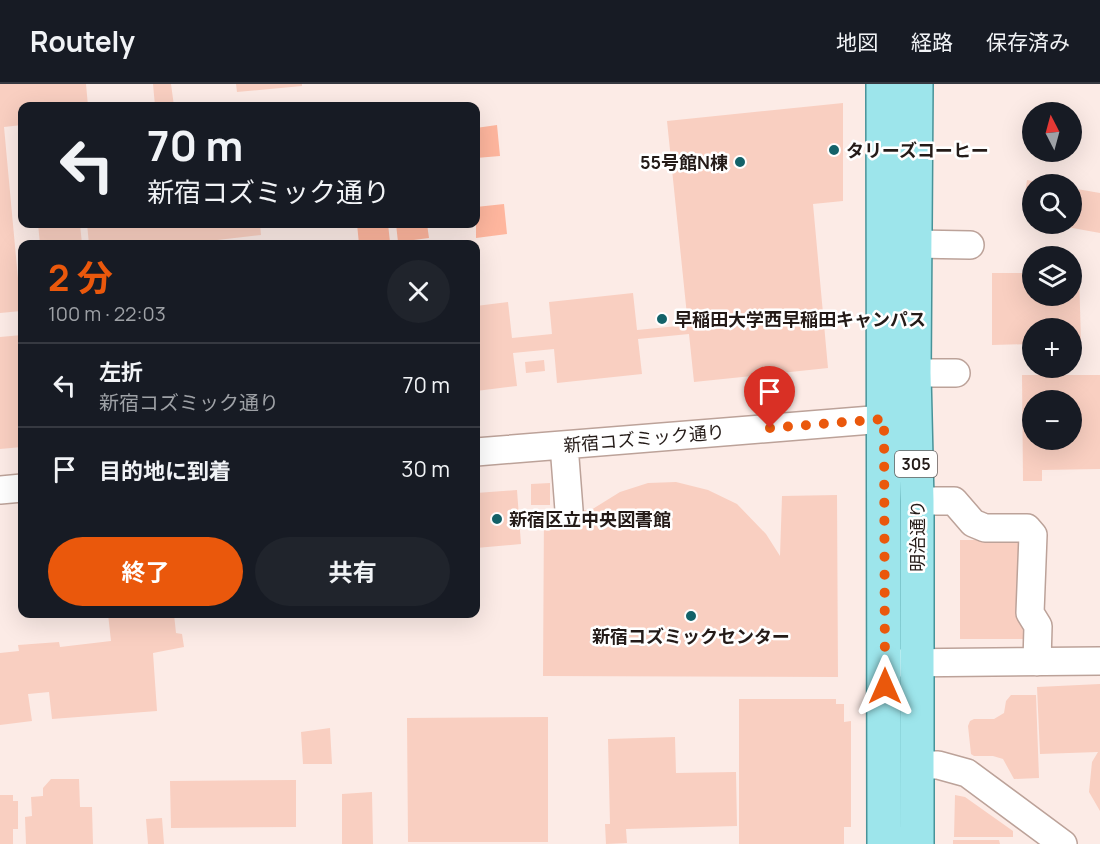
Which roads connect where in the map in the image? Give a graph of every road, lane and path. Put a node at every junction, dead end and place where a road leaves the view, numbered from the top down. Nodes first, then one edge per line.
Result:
1 (883, 84) edge
2 (916, 84) edge
3 (915, 244) junction
4 (970, 245) dead end
5 (914, 373) junction
6 (956, 373) dead end
7 (884, 419) junction
8 (564, 445) junction
9 (480, 452) edge
10 (18, 488) edge
11 (0, 490) edge
12 (917, 501) junction
13 (569, 510) dead end
14 (1056, 629) dead end
15 (1100, 661) edge
16 (1047, 662) junction
17 (885, 663) junction
18 (917, 663) junction
19 (918, 765) junction
20 (884, 844) edge
21 (917, 844) edge
22 (1063, 844) edge

1 - 7 main road, 明治通り / 305
2 - 3 main road, 明治通り / 305
3 - 4 street
3 - 5 main road, 明治通り / 305
5 - 6 street
5 - 12 main road, 明治通り / 305
7 - 8 street, 新宿コズミック通り
7 - 17 main road, 明治通り / 305
8 - 9 street, 新宿コズミック通り
8 - 13 street
10 - 11 street
12 - 16 street
12 - 18 main road, 明治通り / 305
14 - 16 street
15 - 16 street
16 - 18 street
17 - 18 street
17 - 20 main road, 明治通り / 305
18 - 19 main road, 明治通り / 305
19 - 21 main road, 明治通り / 305
19 - 22 street

